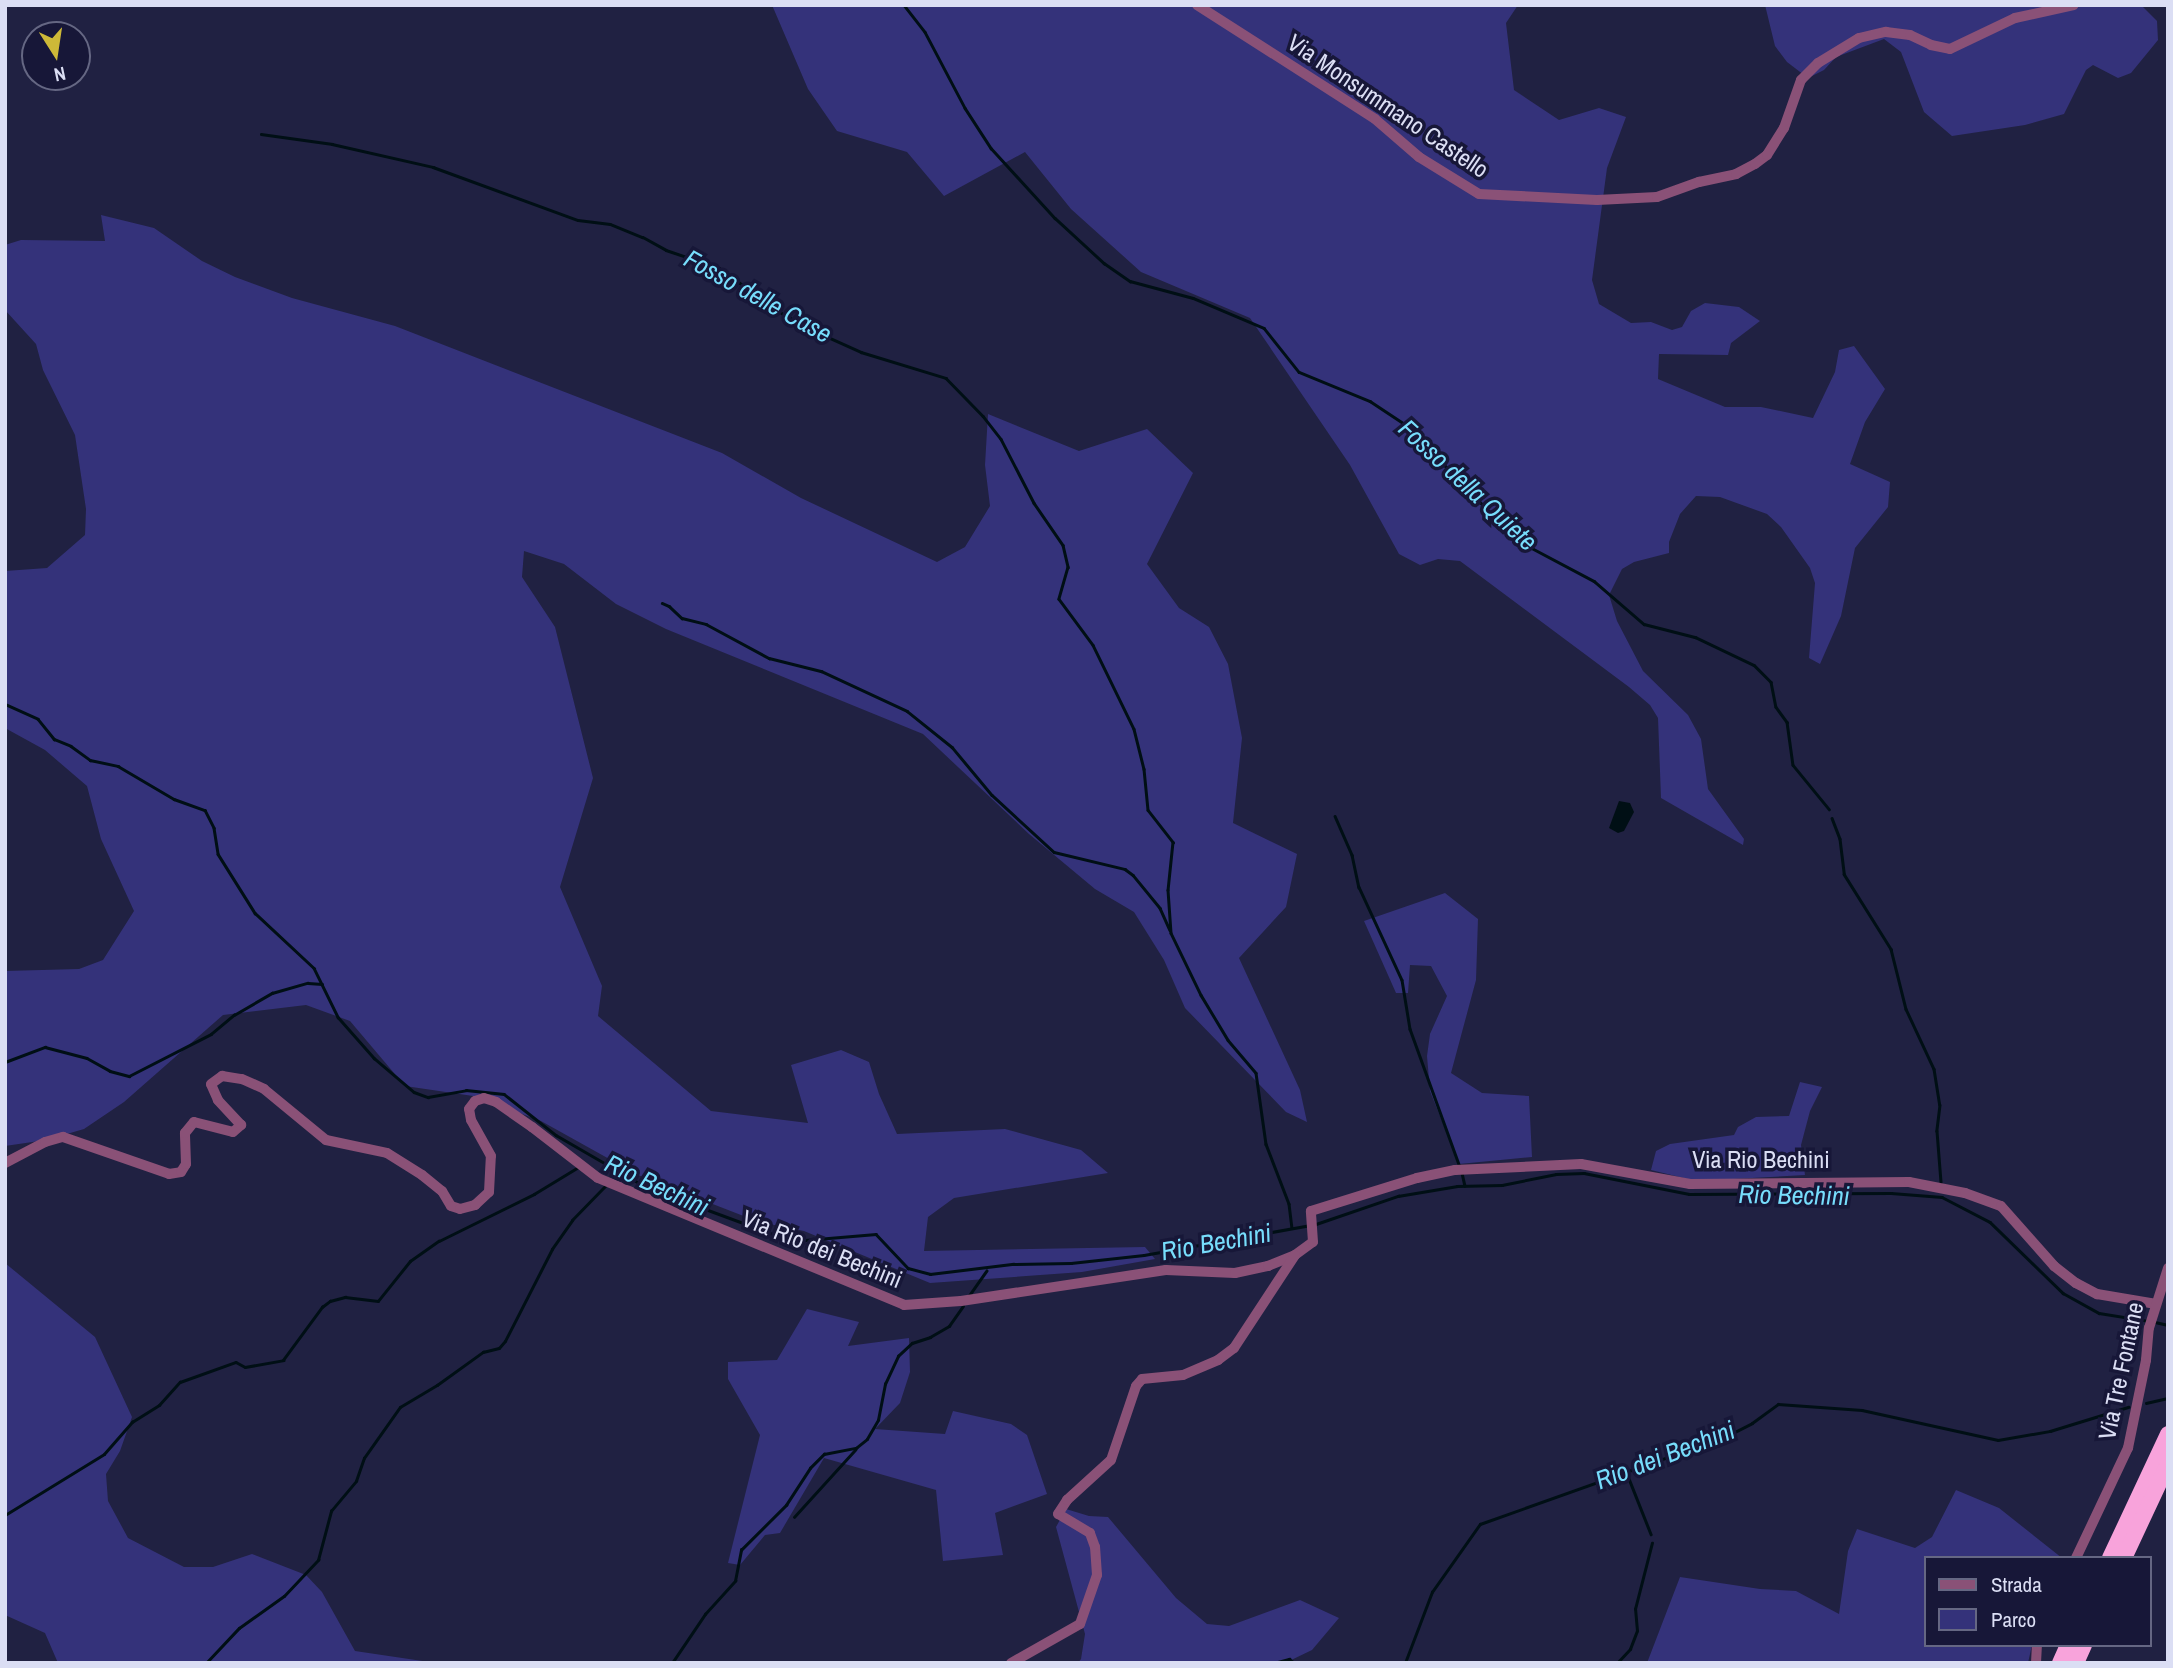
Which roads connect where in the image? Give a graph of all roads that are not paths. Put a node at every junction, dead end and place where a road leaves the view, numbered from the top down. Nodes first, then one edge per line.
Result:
1 (1197, 5) edge
2 (2074, 5) edge
3 (5, 1163) edge
4 (1295, 1255) junction
5 (2168, 1268) edge
6 (2154, 1309) junction
7 (2168, 1434) edge
8 (2168, 1464) edge
9 (2077, 1556) edge
10 (2111, 1556) edge
11 (2125, 1556) edge
12 (2067, 1647) edge
13 (2083, 1647) edge
14 (1012, 1663) edge
15 (2060, 1663) edge
16 (2076, 1663) edge

1 - 2 street, Via Monsummano Castello
3 - 4 street, Via Rio dei Bechini
4 - 6 street, Via Rio Bechini
4 - 14 street
5 - 6 street, Via Tre Fontane
6 - 9 street, Via Tre Fontane
7 - 10 highway
8 - 11 highway
12 - 15 highway
13 - 16 highway

